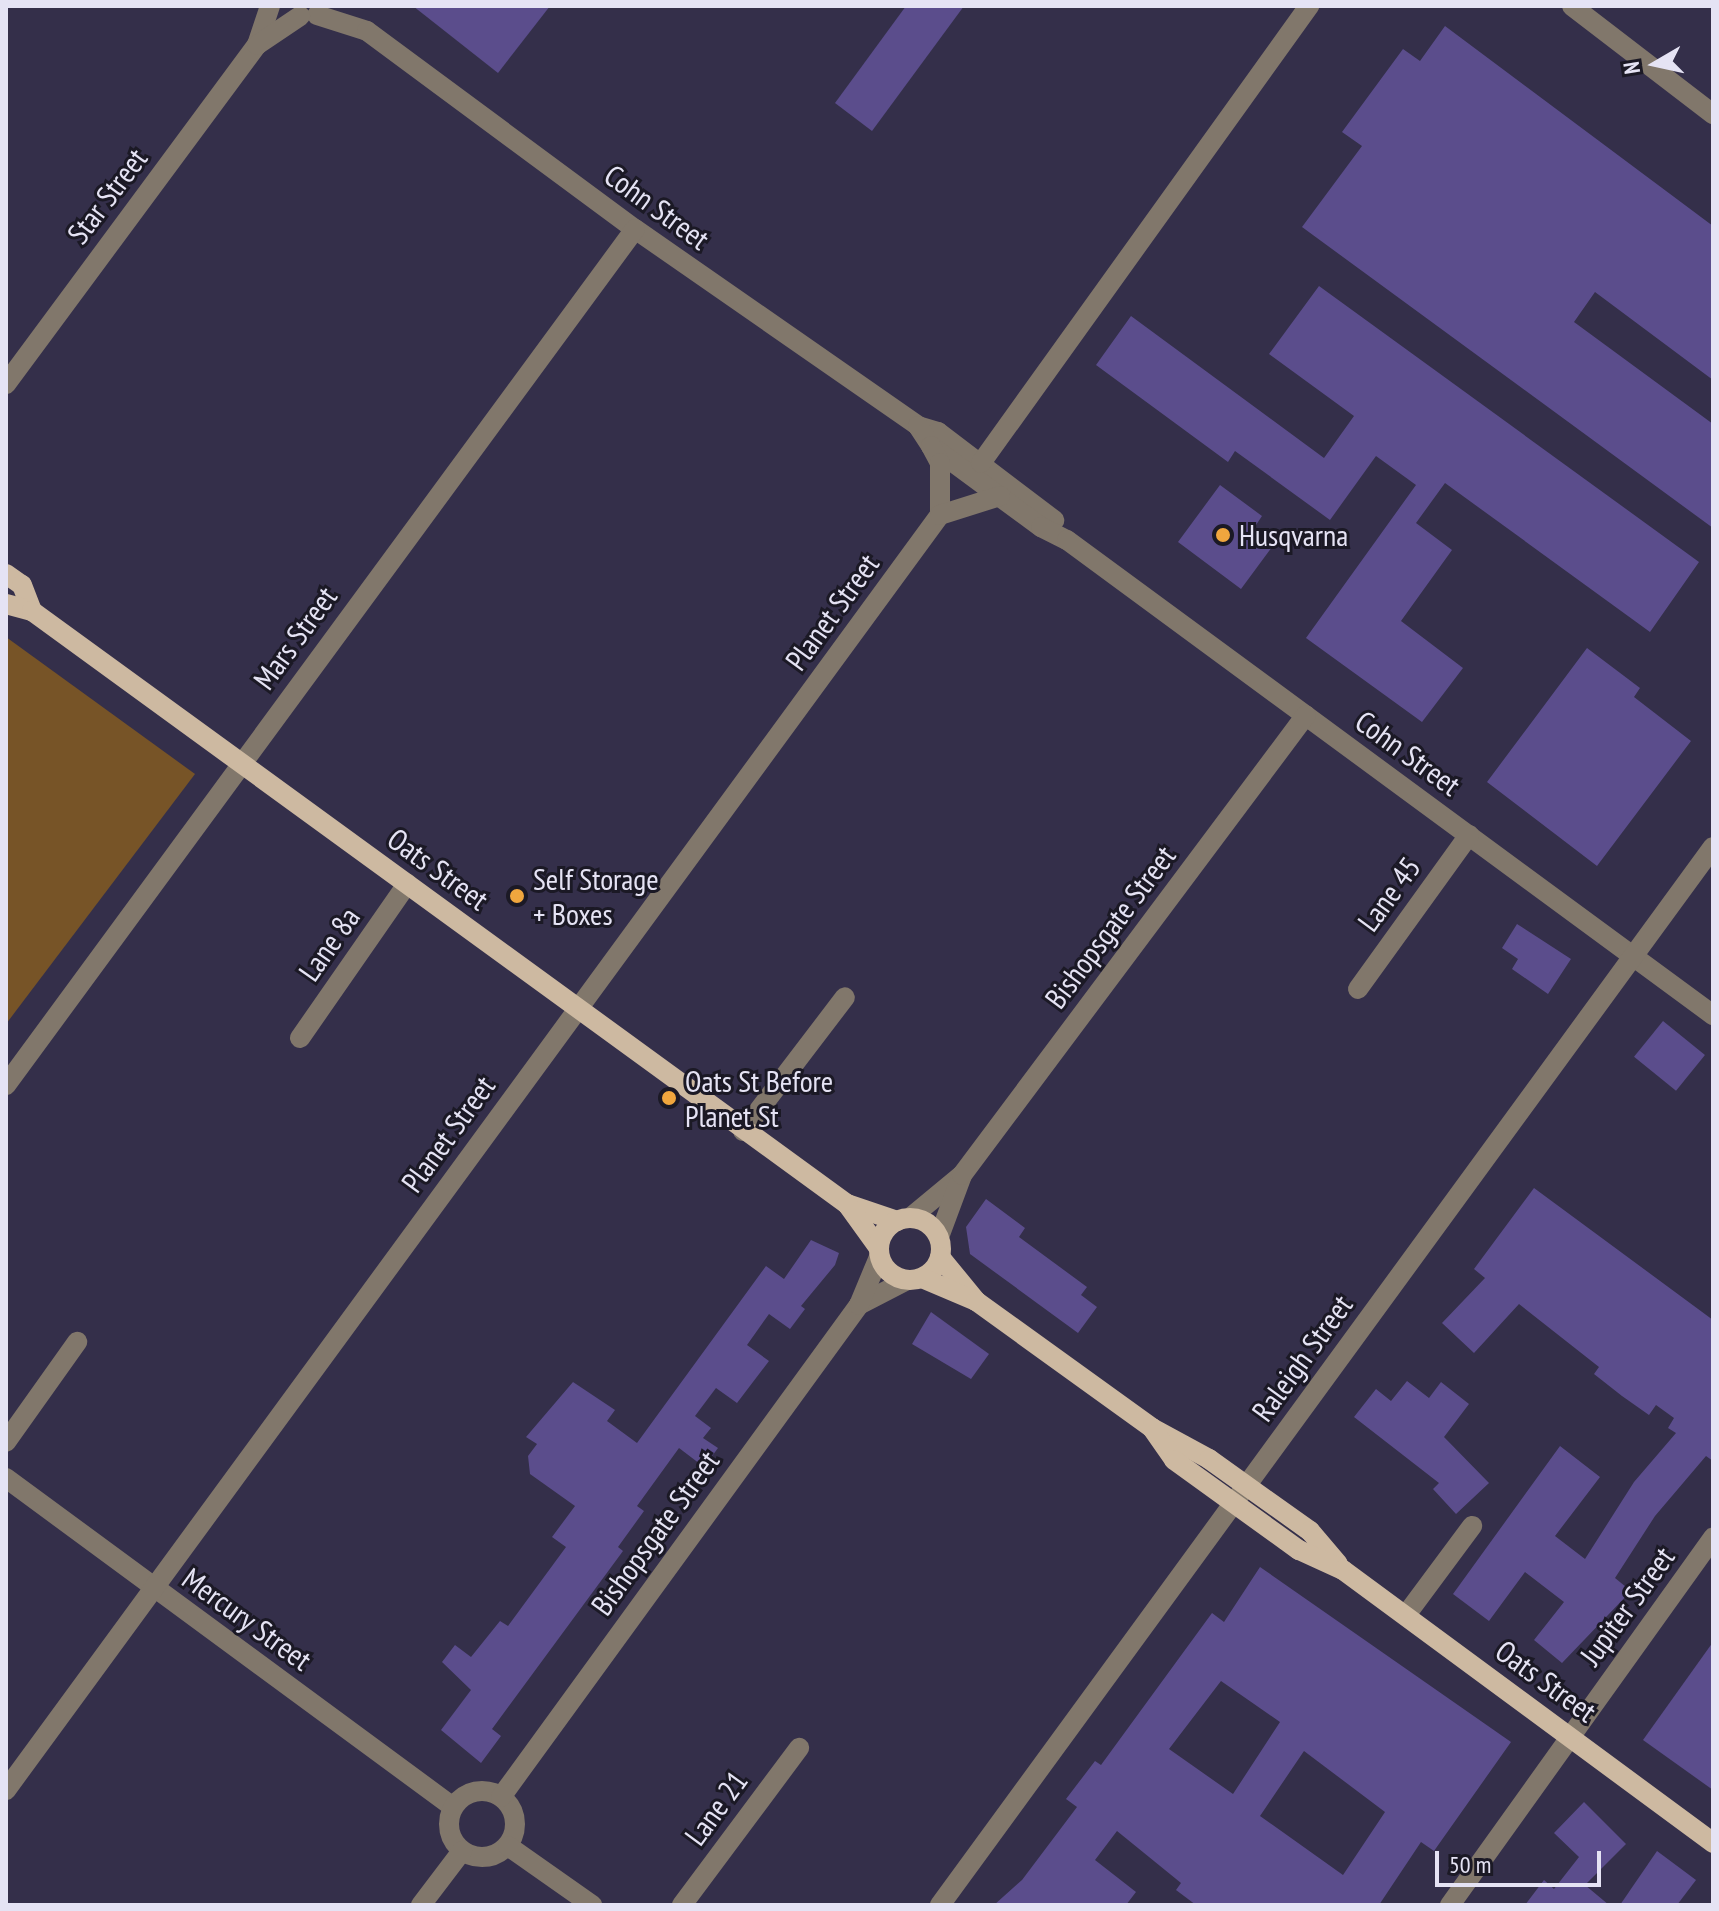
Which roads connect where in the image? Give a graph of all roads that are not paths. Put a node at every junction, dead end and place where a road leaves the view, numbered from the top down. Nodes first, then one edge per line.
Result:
1 (270, 6) edge
2 (281, 6) edge
3 (354, 6) edge
4 (1309, 6) edge
5 (1572, 6) edge
6 (316, 12) edge
7 (367, 31) junction
8 (257, 45) junction
9 (1713, 113) edge
10 (635, 229) junction
11 (6, 384) edge
12 (918, 426) junction
13 (931, 446) junction
14 (981, 463) junction
15 (1000, 496) junction
16 (940, 515) junction
17 (1067, 540) junction
18 (6, 574) edge
19 (6, 604) edge
20 (32, 611) junction
21 (1306, 715) junction
22 (241, 761) junction
23 (1469, 835) junction
24 (1713, 847) edge
25 (407, 884) junction
26 (1634, 957) junction
27 (1358, 989) dead end
28 (845, 997) dead end
29 (577, 1010) junction
30 (1713, 1015) edge
31 (300, 1038) dead end
32 (6, 1085) edge
33 (743, 1131) junction
34 (962, 1175) junction
35 (847, 1204) junction
36 (904, 1220) junction
37 (939, 1247) junction
38 (879, 1252) junction
39 (915, 1279) junction
40 (976, 1301) junction
41 (859, 1305) junction
42 (77, 1342) dead end
43 (6, 1442) edge
44 (6, 1478) edge
45 (1240, 1494) junction
46 (1472, 1526) dead end
47 (1713, 1538) edge
48 (153, 1587) junction
49 (1406, 1615) junction
50 (1571, 1736) junction
51 (799, 1748) dead end
52 (6, 1790) edge
53 (501, 1797) junction
54 (453, 1807) junction
55 (1713, 1843) edge
56 (508, 1846) junction
57 (462, 1851) junction
58 (421, 1905) edge
59 (592, 1905) edge
60 (682, 1905) edge
61 (940, 1905) edge
62 (1450, 1905) edge

1 - 8 street, Star Street
2 - 6 street, Cohn Street
3 - 7 street, Cohn Street
4 - 14 street
5 - 9 street
6 - 7 street, Cohn Street
6 - 8 street, Star Street
7 - 10 street, Cohn Street
8 - 11 street, Star Street
10 - 12 street, Cohn Street
10 - 22 street, Mars Street
12 - 13 street, Cohn Street
12 - 14 street, Cohn Street
13 - 15 street, Cohn Street
13 - 16 street
14 - 17 street, Cohn Street
15 - 16 street
15 - 17 street, Cohn Street
16 - 29 street, Planet Street
17 - 21 street, Cohn Street
18 - 20 main road, Oats Street
19 - 20 main road, Oats Street
20 - 22 main road, Oats Street
21 - 23 street, Cohn Street
21 - 34 street, Bishopsgate Street
22 - 25 main road, Oats Street
22 - 32 street, Mars Street
23 - 26 street, Cohn Street
23 - 27 street, Lane 45
24 - 26 street, Raleigh Street
25 - 29 main road, Oats Street
25 - 31 street, Lane 8a
26 - 30 street, Cohn Street
26 - 45 street, Raleigh Street
28 - 33 street
29 - 33 main road, Oats Street
29 - 48 street, Planet Street
33 - 35 main road, Oats Street
34 - 36 street, Bishopsgate Street
34 - 37 street, Bishopsgate Street
35 - 36 main road, Oats Street
35 - 38 main road, Oats Street
36 - 37 main road
36 - 38 main road
37 - 39 main road
37 - 40 main road, Oats Street
38 - 39 main road
38 - 41 street, Bishopsgate Street
39 - 40 main road, Oats Street
39 - 41 street, Bishopsgate Street
40 - 45 main road, Oats Street
41 - 53 street, Bishopsgate Street
42 - 43 street
44 - 48 street, Mercury Street
45 - 49 main road, Oats Street
45 - 61 street, Raleigh Street
46 - 49 street
47 - 50 street, Jupiter Street
48 - 52 street, Planet Street
48 - 54 street, Mercury Street
49 - 50 main road, Oats Street
50 - 55 main road, Oats Street
50 - 62 street, Jupiter Street
51 - 60 street, Lane 21
53 - 54 street
53 - 56 street
54 - 57 street
56 - 57 street
56 - 59 street
57 - 58 street

